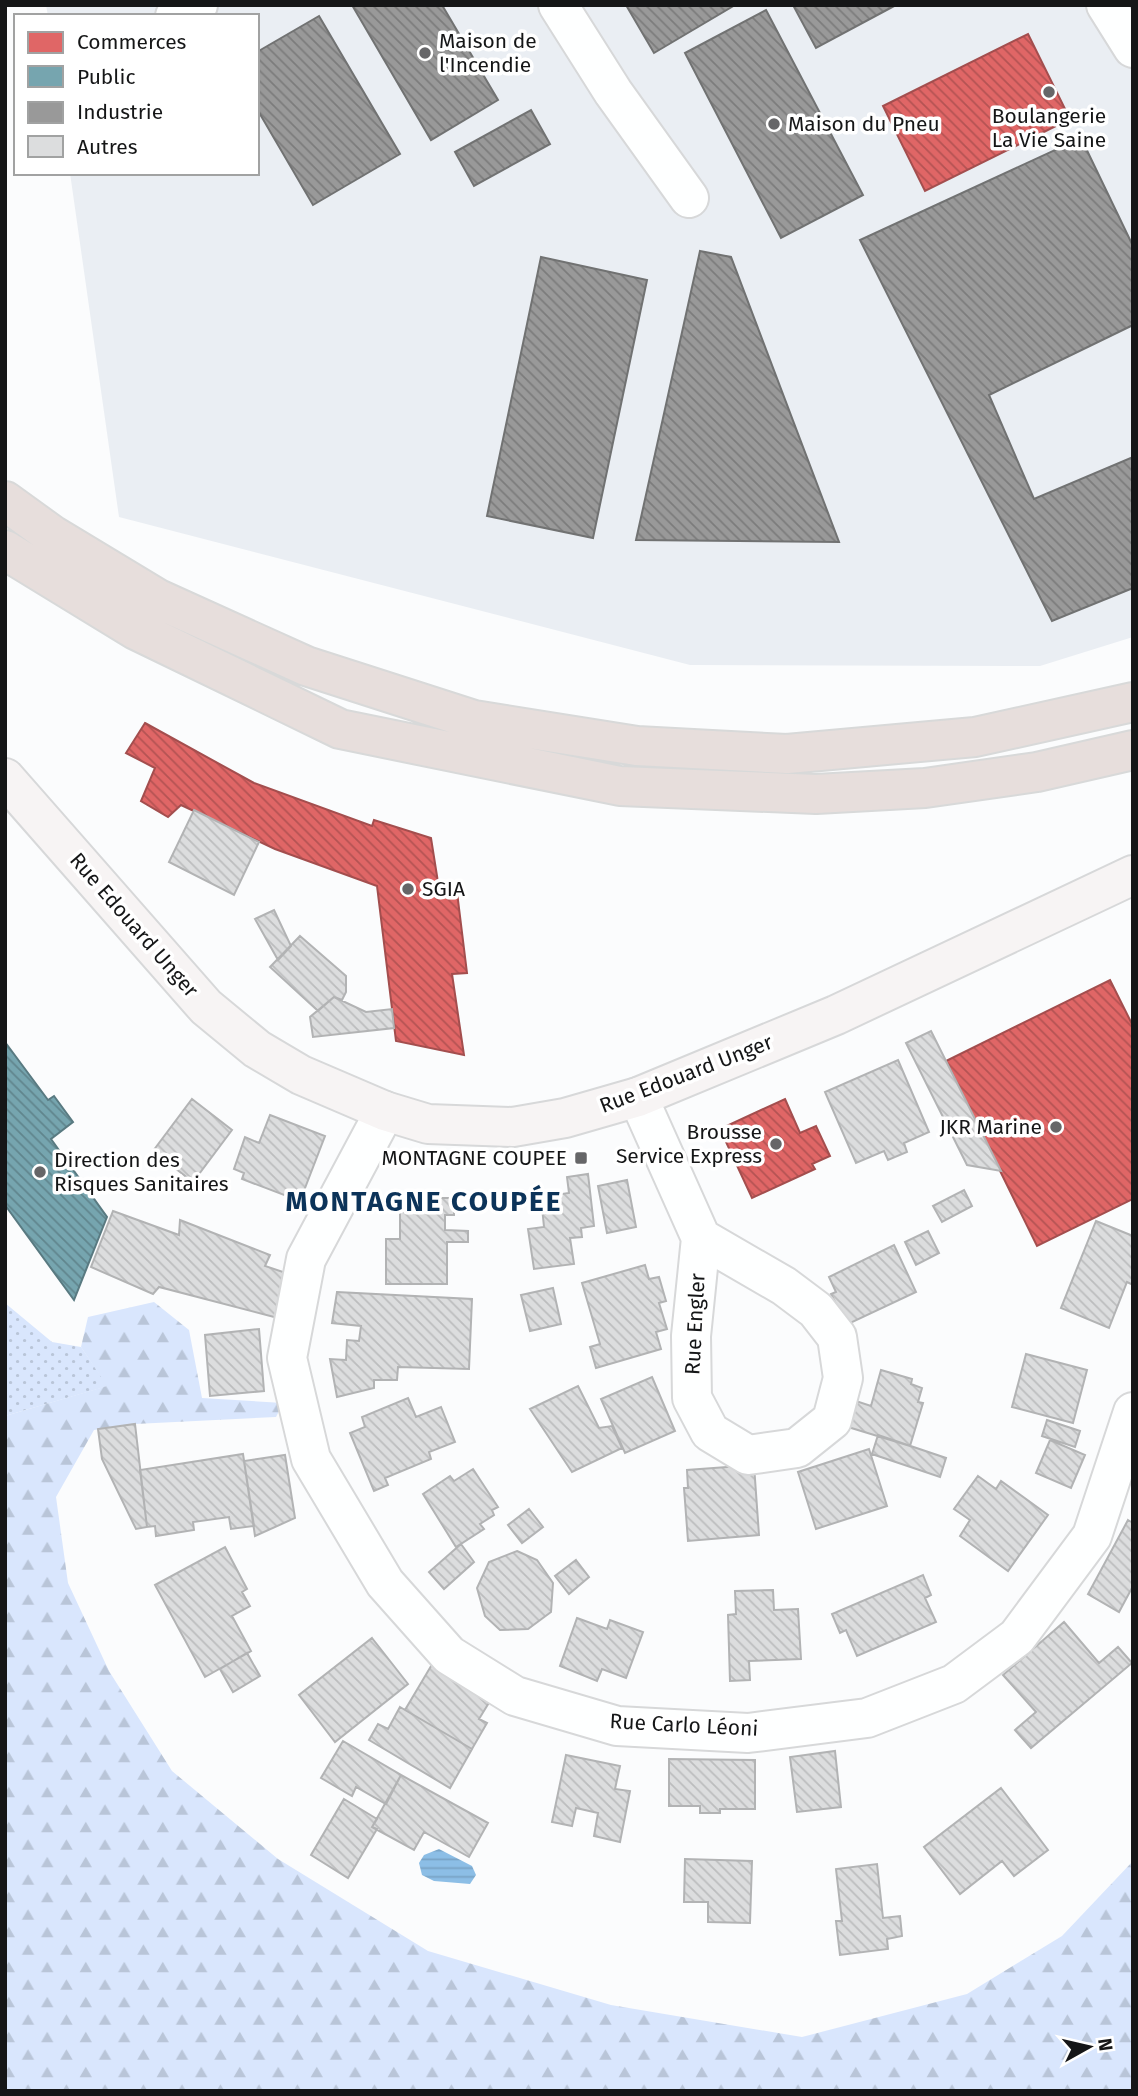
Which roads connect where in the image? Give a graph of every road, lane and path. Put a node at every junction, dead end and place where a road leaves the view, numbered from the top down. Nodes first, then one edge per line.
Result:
1 (198, 5) edge
2 (558, 5) edge
3 (1106, 5) edge
4 (179, 14) edge
5 (1133, 48) edge
6 (689, 198) dead end
7 (5, 501) edge
8 (5, 550) edge
9 (1133, 702) edge
10 (1133, 750) edge
11 (5, 778) edge
12 (1133, 874) edge
13 (638, 1097) junction
14 (385, 1111) junction
15 (701, 1238) junction
16 (1133, 1412) edge

1 - 4 street
2 - 6 street
3 - 5 street
7 - 9 highway
8 - 10 highway
11 - 14 street, Rue Edouard Unger
12 - 13 street, Rue Edouard Unger
13 - 14 street, Rue Edouard Unger
13 - 15 street, Rue Engler
14 - 16 street, Rue Carlo Léoni
15 - 15 street, Rue Engler

